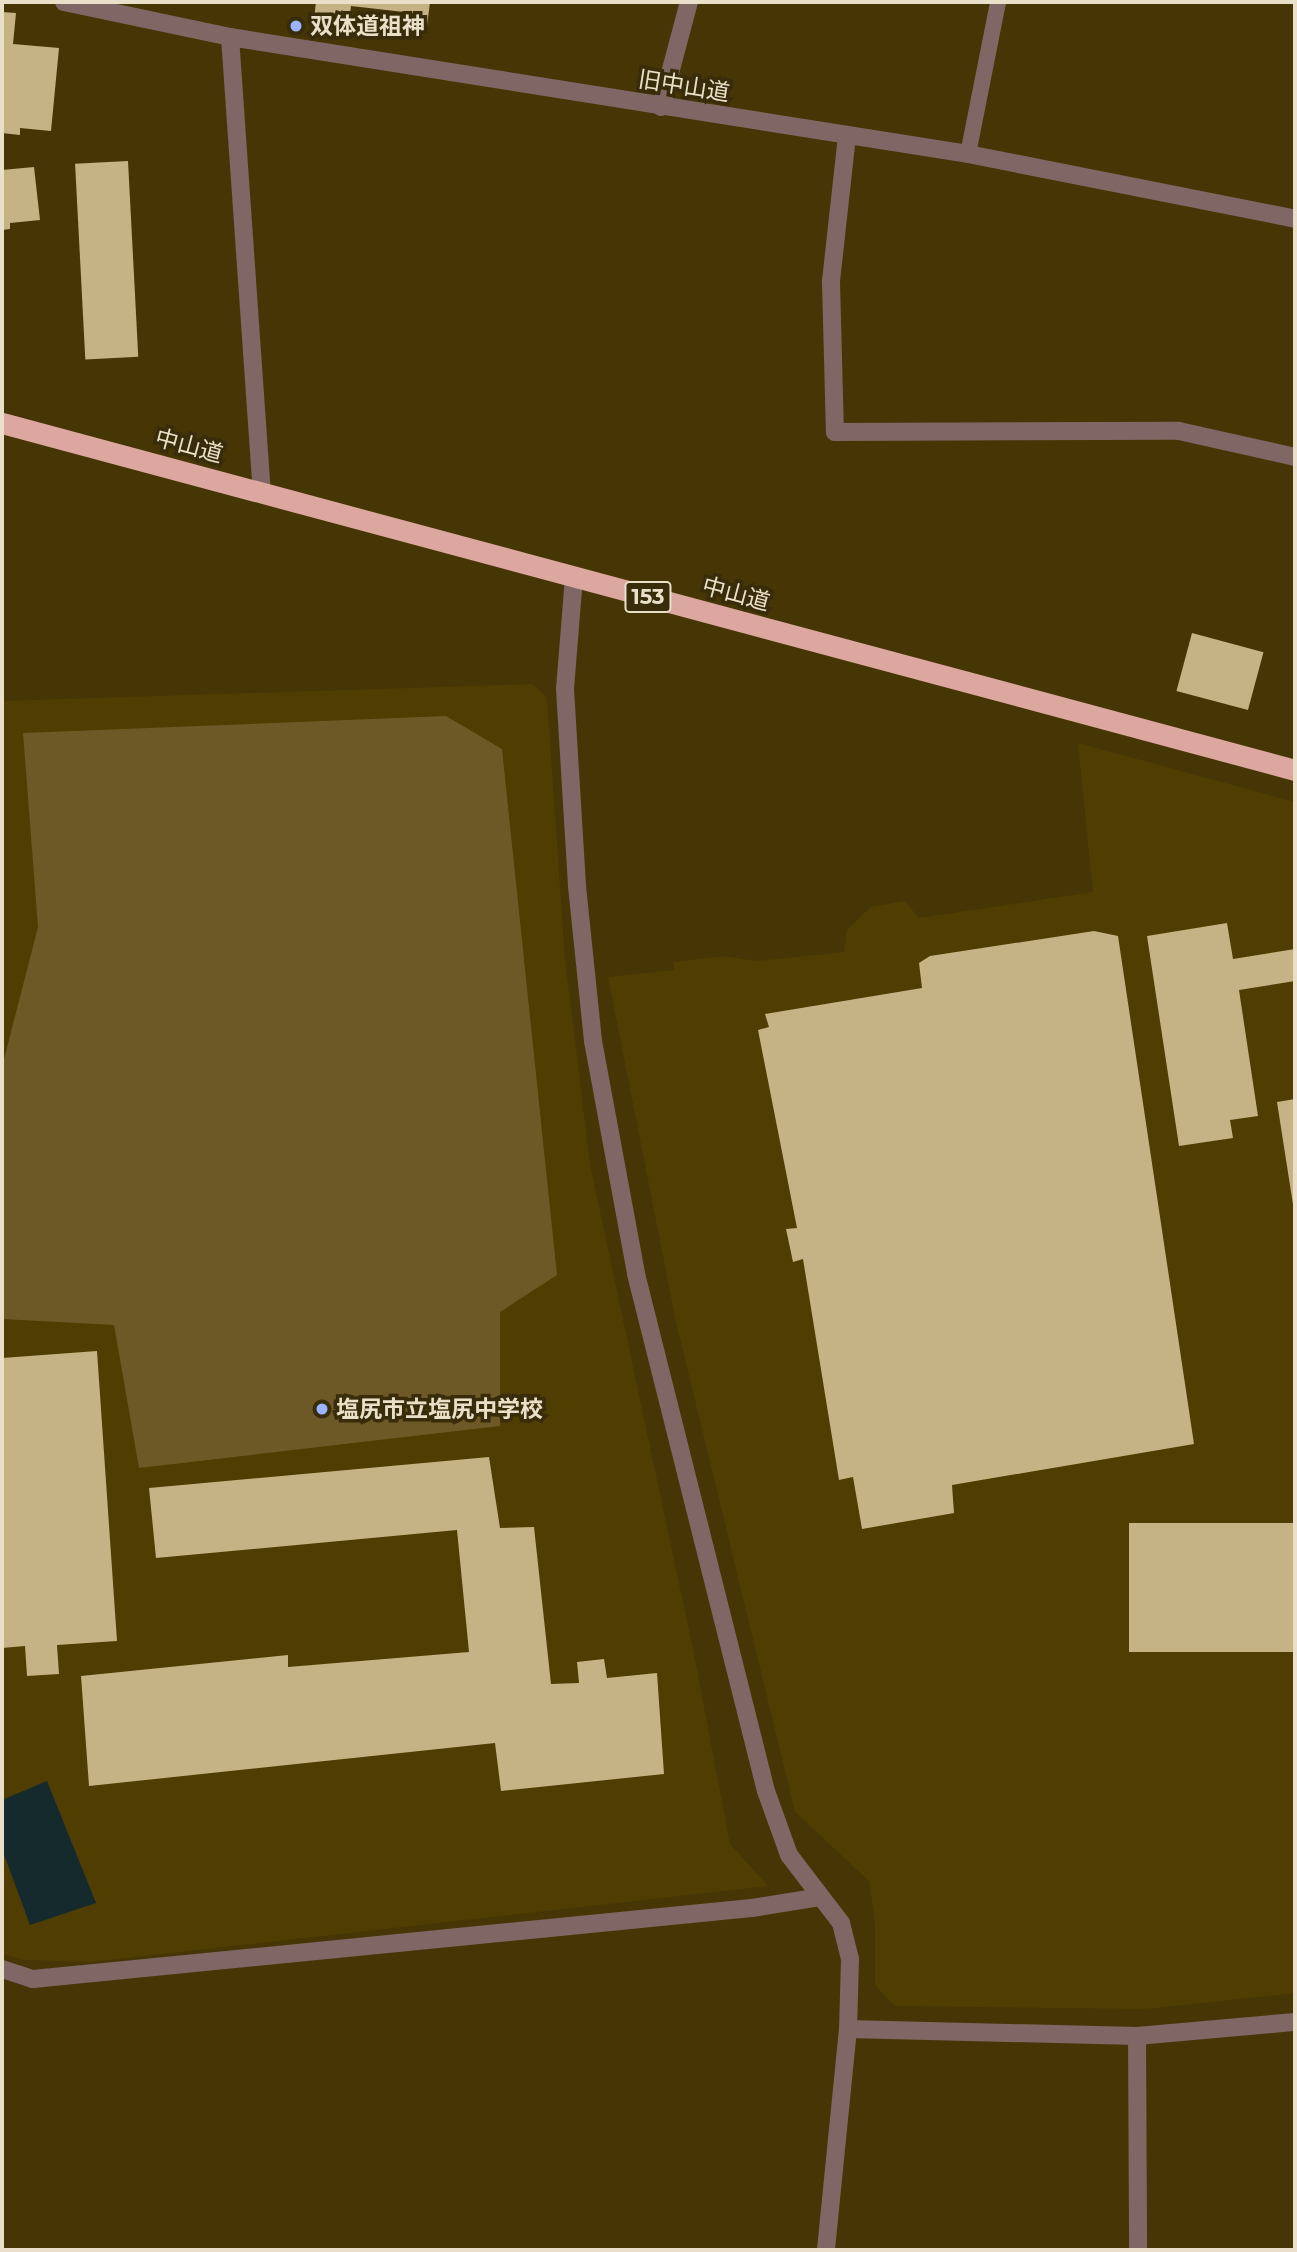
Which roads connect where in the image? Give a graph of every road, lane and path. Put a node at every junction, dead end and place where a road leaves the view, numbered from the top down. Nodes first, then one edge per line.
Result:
1 (64, 2) edge
2 (689, 2) edge
3 (998, 2) edge
4 (230, 37) junction
5 (661, 107) junction
6 (846, 136) junction
7 (968, 154) junction
8 (1295, 219) edge
9 (2, 423) edge
10 (1295, 457) edge
11 (262, 492) junction
12 (575, 578) junction
13 (1295, 770) edge
14 (821, 1897) junction
15 (2, 1969) edge
16 (1295, 2022) edge
17 (848, 2029) junction
18 (1137, 2036) junction
19 (826, 2250) edge
20 (1138, 2250) edge

1 - 4 street, 旧中山道
2 - 5 street
3 - 7 lane
4 - 5 street, 旧中山道
4 - 11 street
5 - 6 street, 旧中山道
6 - 7 street, 旧中山道
6 - 10 street
7 - 8 street, 旧中山道
9 - 11 highway, 中山道 / 153
11 - 12 highway, 中山道 / 153
12 - 13 highway, 中山道 / 153
12 - 14 street
14 - 15 street
14 - 17 street
16 - 18 street
17 - 18 street
17 - 19 street
18 - 20 street

